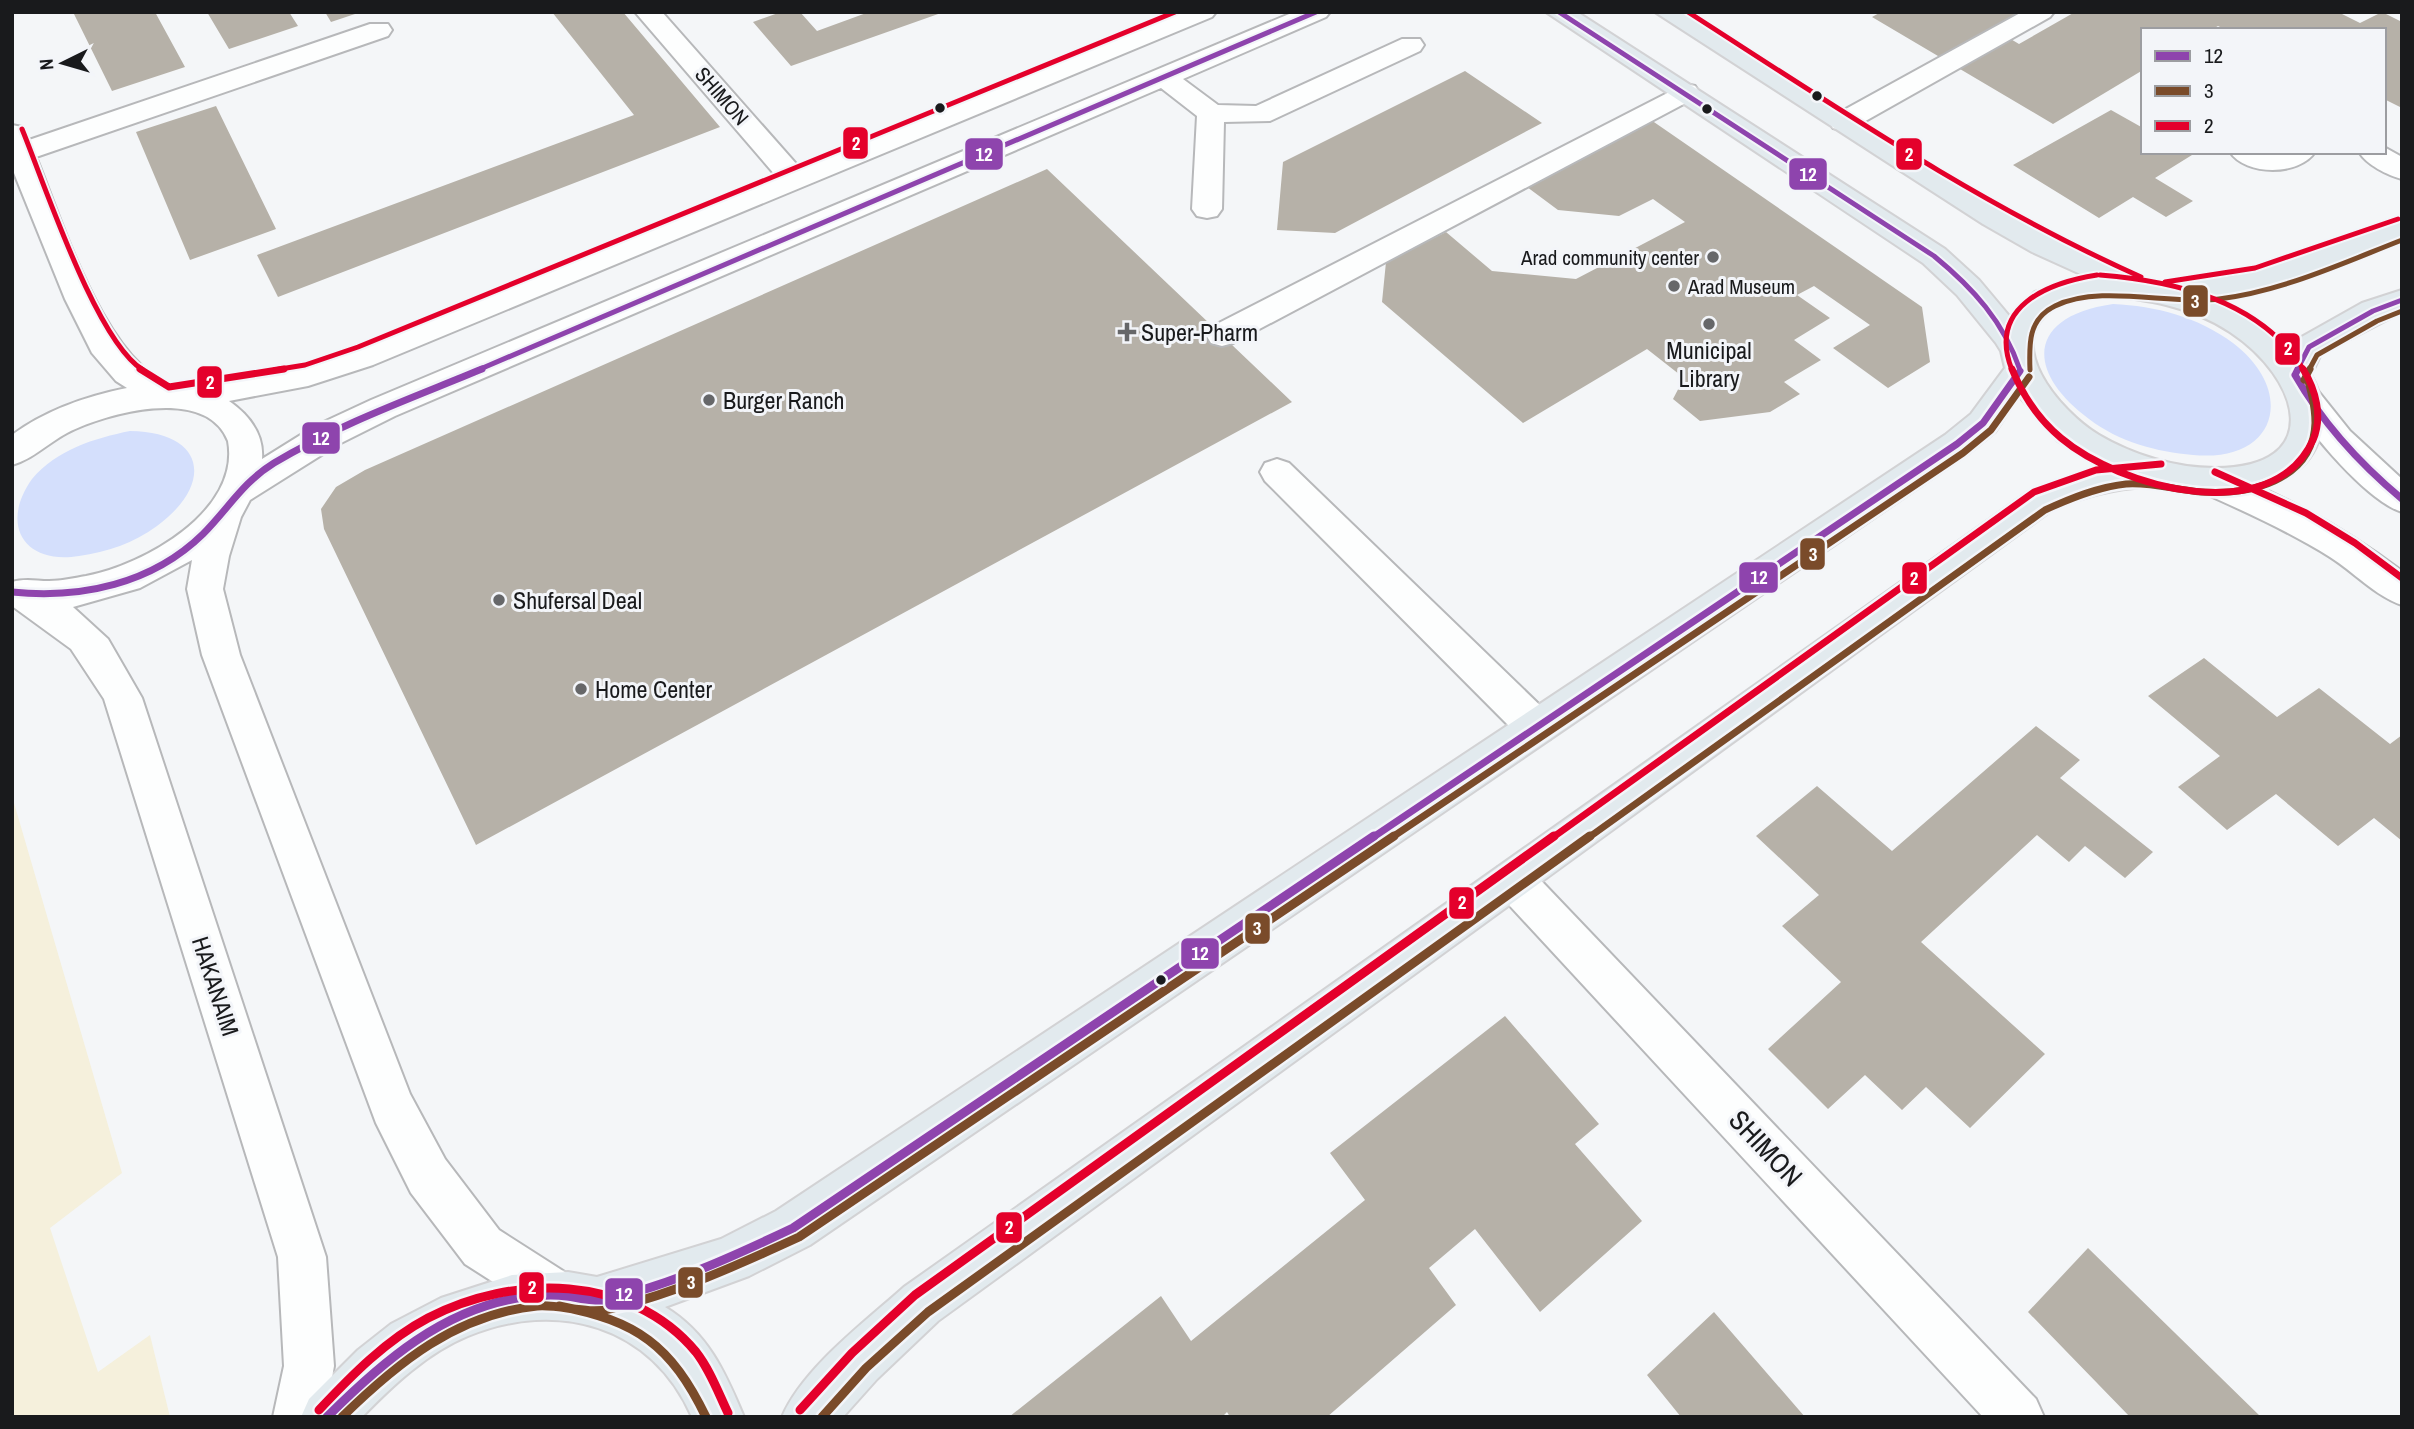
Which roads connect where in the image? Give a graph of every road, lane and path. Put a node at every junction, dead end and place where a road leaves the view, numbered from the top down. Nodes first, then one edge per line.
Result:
1 (648, 12) edge
2 (1203, 12) edge
3 (1317, 12) edge
4 (1559, 12) edge
5 (1668, 12) edge
6 (2041, 12) edge
7 (379, 30) dead end
8 (1411, 45) dead end
9 (1163, 78) junction
10 (1685, 92) junction
11 (1211, 113) junction
12 (1843, 122) junction
13 (16, 143) edge
14 (2248, 154) edge
15 (2298, 154) edge
16 (2377, 154) edge
17 (2402, 170) edge
18 (795, 180) junction
19 (1207, 209) dead end
20 (2402, 229) edge
21 (2151, 289) junction
22 (2402, 300) edge
23 (1222, 335) dead end
24 (2018, 359) junction
25 (2301, 387) junction
26 (174, 398) junction
27 (12, 453) edge
28 (1276, 472) dead end
29 (2161, 474) junction
30 (2211, 482) junction
31 (2402, 499) edge
32 (231, 501) junction
33 (2402, 591) edge
34 (20, 594) edge
35 (1536, 727) junction
36 (1513, 880) junction
37 (578, 1298) junction
38 (299, 1417) edge
39 (327, 1417) edge
40 (718, 1417) edge
41 (808, 1417) edge
42 (2018, 1417) edge

1 - 18 street, SHIMON
2 - 18 street
3 - 9 street
4 - 10 main road
5 - 12 main road
6 - 12 street
7 - 13 street
8 - 11 street
9 - 11 street
9 - 32 street
10 - 23 street
10 - 24 main road
11 - 19 street
12 - 21 main road
13 - 26 street
14 - 15 street
16 - 17 street
18 - 26 street
20 - 21 main road
21 - 24 main road
21 - 25 main road
22 - 25 main road
24 - 29 main road
24 - 35 main road
25 - 30 main road
25 - 31 street
26 - 27 street
26 - 32 street
28 - 35 street
29 - 30 main road
29 - 36 main road
30 - 33 street
32 - 34 street
32 - 37 street
34 - 38 street, HAKANAIM
35 - 37 main road
36 - 41 main road
36 - 42 street, SHIMON
37 - 39 main road
37 - 40 main road

